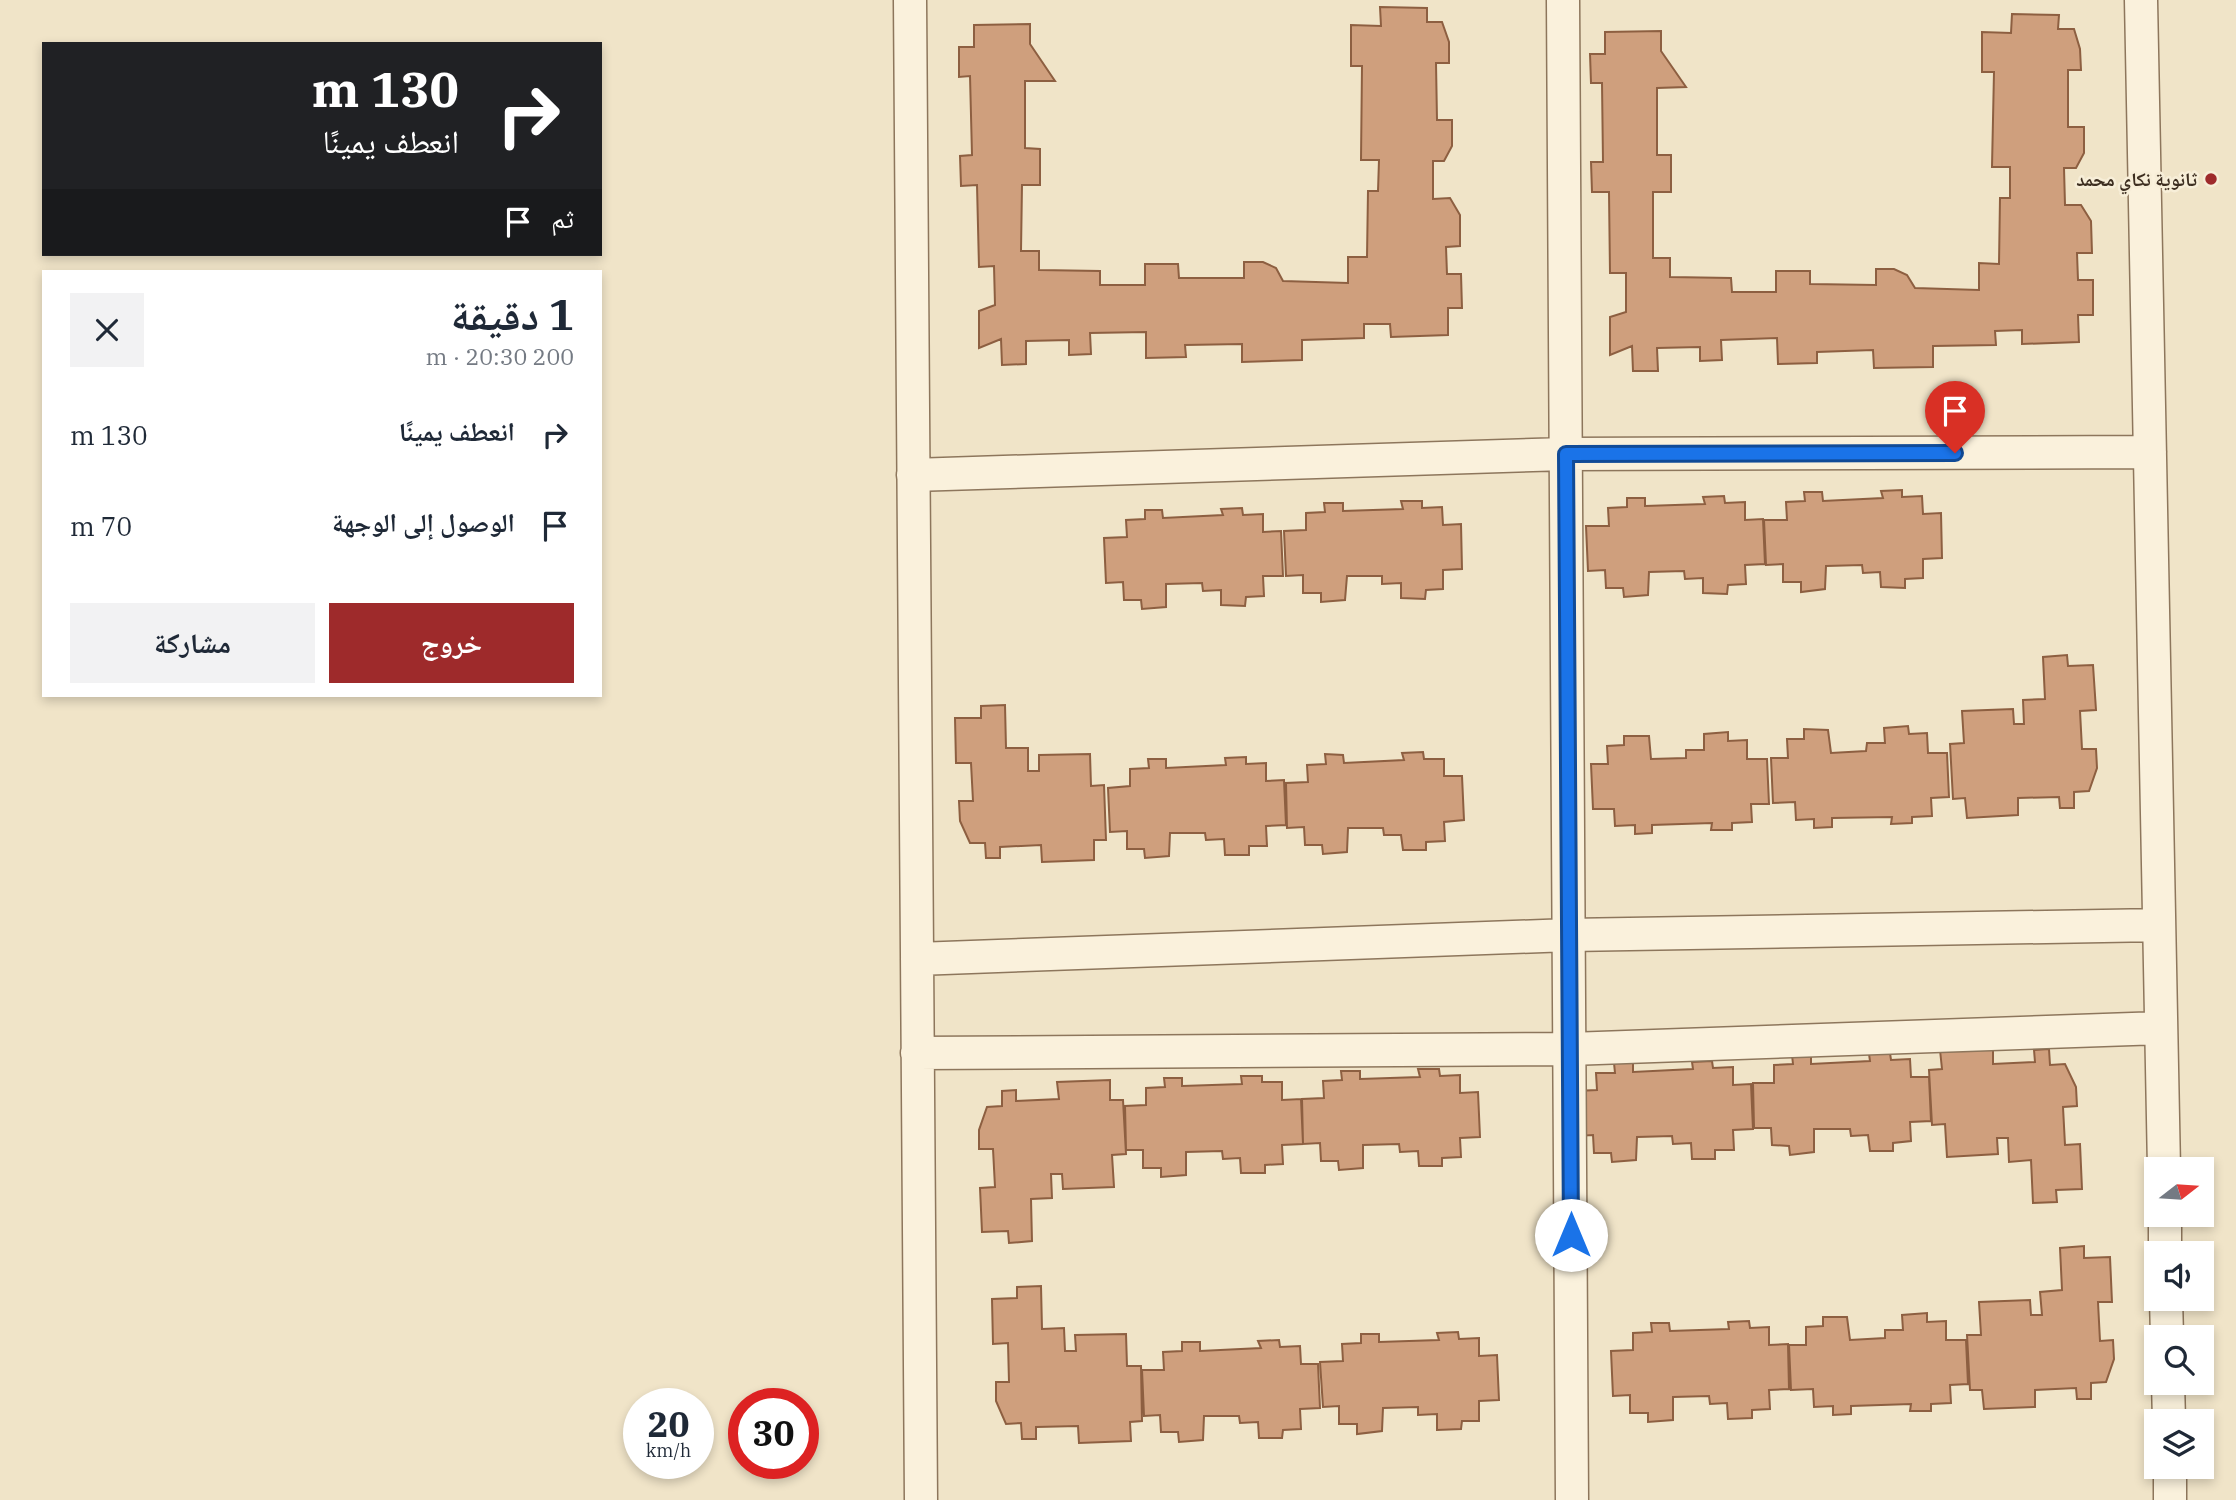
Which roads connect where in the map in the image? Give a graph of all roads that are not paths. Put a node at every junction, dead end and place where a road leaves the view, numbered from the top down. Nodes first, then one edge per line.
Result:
1 (910, 0) edge
2 (1563, 0) edge
3 (2141, 0) edge
4 (2150, 452) junction
5 (1566, 454) junction
6 (913, 475) junction
7 (2159, 925) junction
8 (1569, 936) junction
9 (917, 959) junction
10 (2161, 1028) junction
11 (1570, 1049) junction
12 (917, 1053) junction
13 (2164, 1157) edge
14 (2170, 1479) edge
15 (920, 1500) edge
16 (1572, 1500) edge
17 (2170, 1500) edge

1 - 6 street
2 - 5 street
3 - 4 street
4 - 5 street
4 - 7 street
5 - 6 street
5 - 8 street
6 - 9 street
7 - 8 street
7 - 10 street
8 - 9 street
8 - 11 street
9 - 12 street
10 - 11 street
10 - 13 street
11 - 12 street
11 - 16 street
12 - 15 street
14 - 17 street

